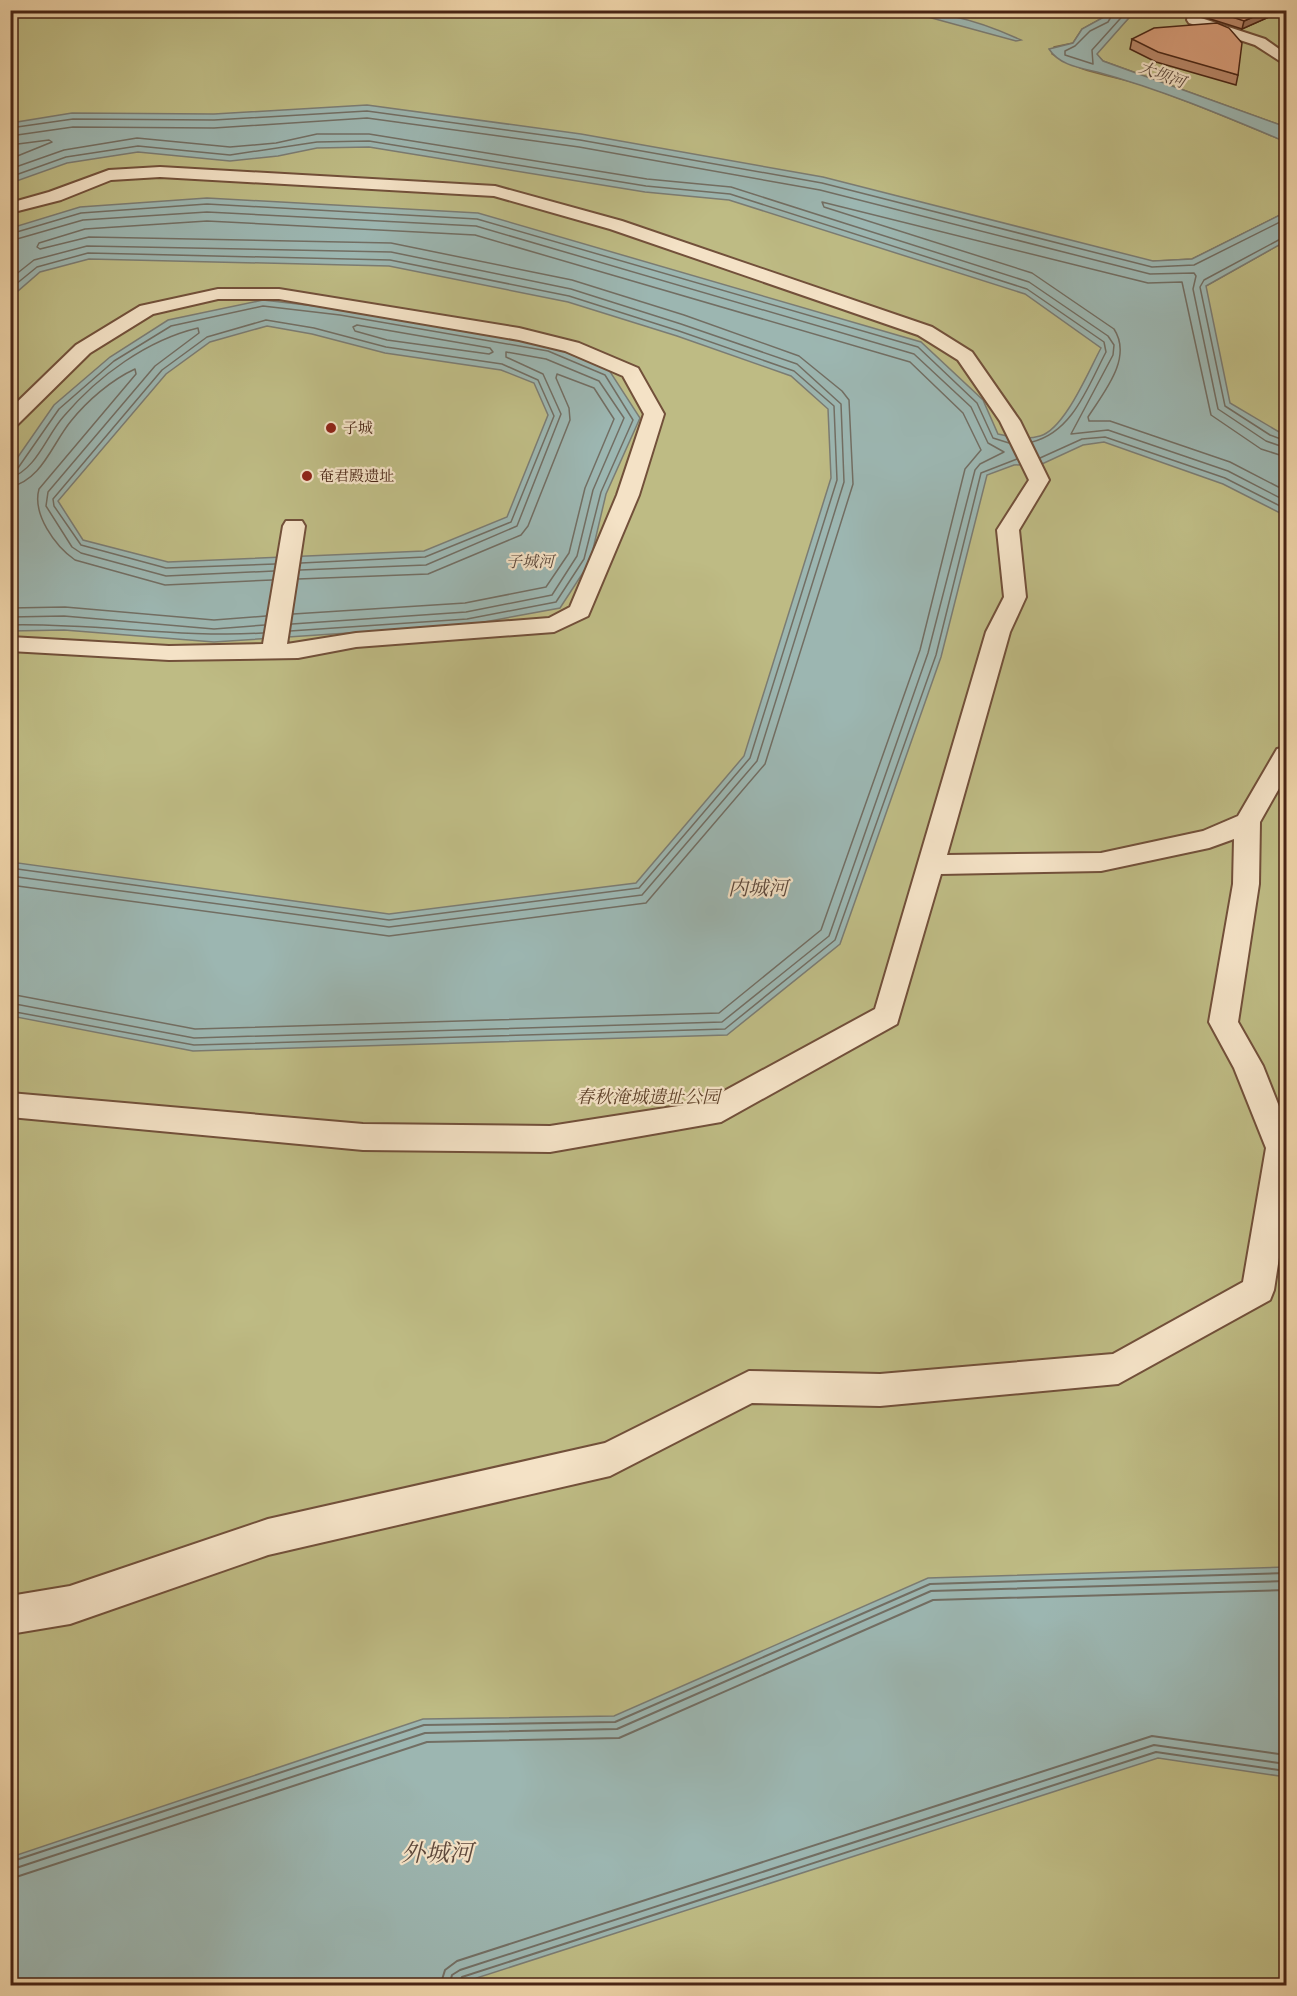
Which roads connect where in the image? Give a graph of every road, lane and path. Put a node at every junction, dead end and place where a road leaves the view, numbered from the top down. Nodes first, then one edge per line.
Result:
1 (1198, 10) edge
2 (1287, 61) edge
3 (10, 208) edge
4 (10, 421) edge
5 (294, 526) dead end
6 (10, 644) edge
7 (275, 648) junction
8 (1287, 755) edge
9 (1247, 822) junction
10 (931, 865) junction
11 (10, 1105) edge
12 (10, 1615) edge

1 - 2 lane
3 - 10 lane
4 - 7 lane
5 - 7 lane
6 - 7 lane
8 - 9 lane
9 - 10 lane
9 - 12 lane
10 - 11 lane

